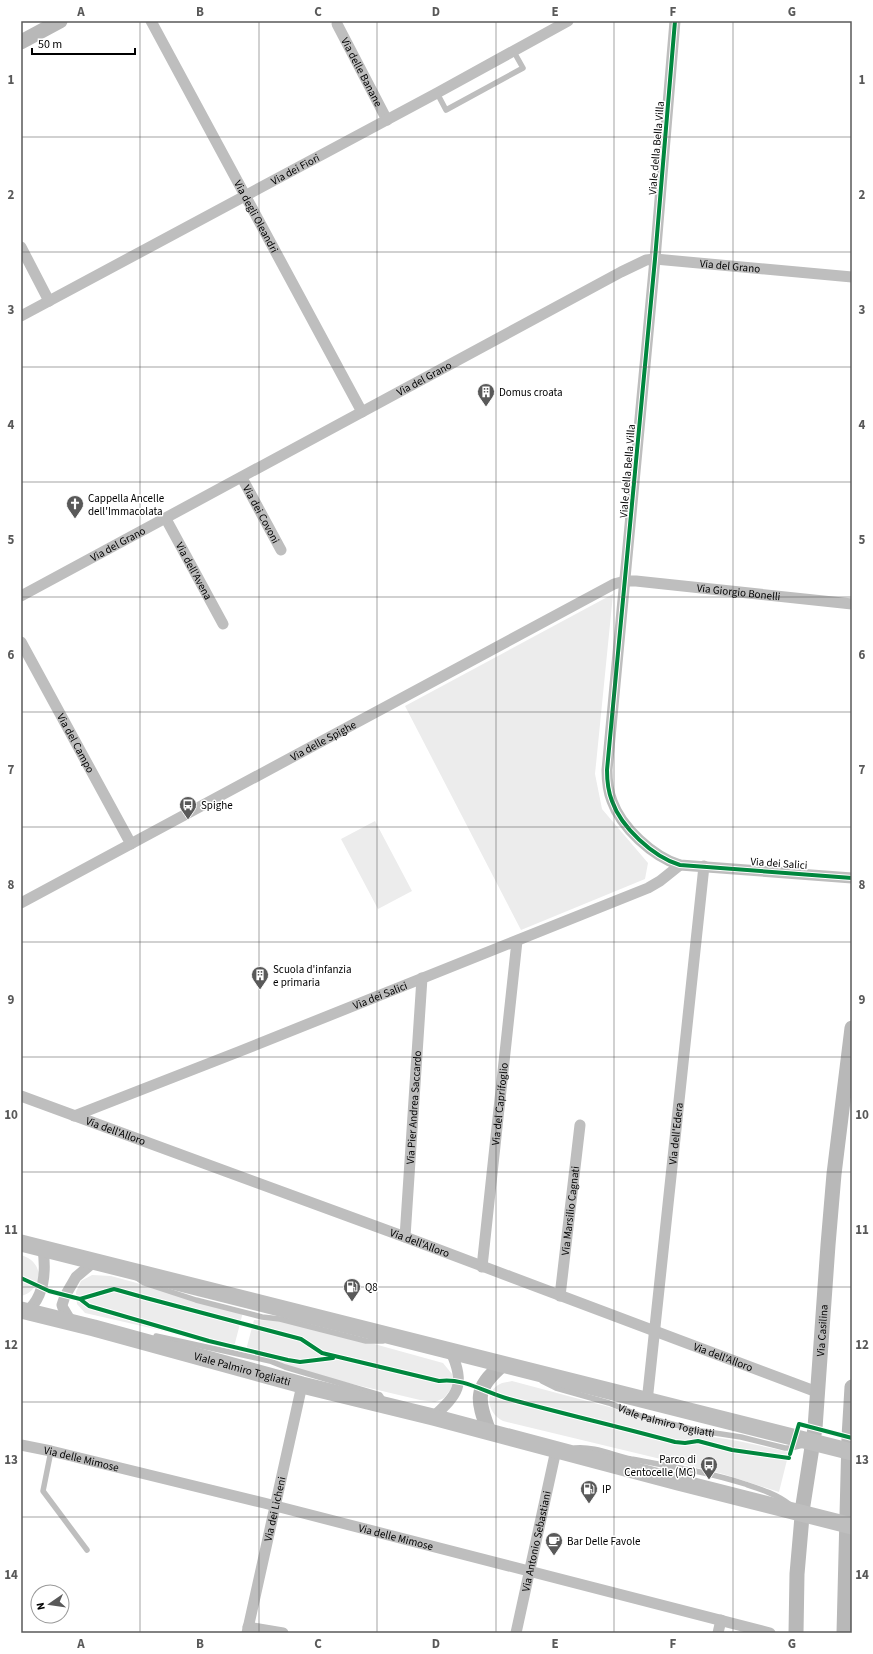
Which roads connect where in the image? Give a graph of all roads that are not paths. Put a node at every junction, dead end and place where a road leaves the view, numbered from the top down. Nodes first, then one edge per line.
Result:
1 (60, 21) edge
2 (151, 21) edge
3 (568, 21) edge
4 (675, 21) edge
5 (336, 24) dead end
6 (21, 42) edge
7 (514, 52) junction
8 (437, 93) junction
9 (387, 120) junction
10 (246, 196) junction
11 (21, 247) edge
12 (655, 258) junction
13 (852, 277) edge
14 (49, 301) junction
15 (21, 316) edge
16 (362, 412) junction
17 (242, 478) junction
18 (166, 519) junction
19 (281, 550) dead end
20 (625, 581) junction
21 (21, 596) edge
22 (852, 604) edge
23 (223, 624) dead end
24 (21, 642) edge
25 (131, 844) junction
26 (680, 865) junction
27 (704, 866) junction
28 (852, 878) edge
29 (21, 903) edge
30 (517, 941) junction
31 (422, 978) junction
32 (852, 1028) edge
33 (21, 1096) edge
34 (74, 1116) junction
35 (580, 1125) dead end
36 (405, 1237) junction
37 (21, 1243) edge
38 (43, 1249) junction
39 (95, 1261) junction
40 (482, 1267) junction
41 (560, 1296) junction
42 (24, 1311) edge
43 (72, 1322) junction
44 (94, 1328) junction
45 (131, 1331) dead end
46 (655, 1331) junction
47 (153, 1336) dead end
48 (451, 1352) junction
49 (502, 1365) junction
50 (525, 1371) junction
51 (302, 1385) junction
52 (852, 1386) edge
53 (817, 1392) junction
54 (647, 1402) junction
55 (391, 1407) junction
56 (433, 1417) junction
57 (488, 1432) junction
58 (813, 1443) junction
59 (21, 1445) edge
60 (556, 1450) junction
61 (51, 1451) junction
62 (851, 1453) edge
63 (276, 1506) junction
64 (802, 1514) junction
65 (850, 1525) edge
66 (87, 1550) dead end
67 (529, 1571) junction
68 (721, 1620) junction
69 (248, 1630) edge
70 (283, 1633) edge
71 (516, 1633) edge
72 (718, 1633) edge
73 (770, 1633) edge
74 (796, 1633) edge
75 (844, 1633) edge

1 - 6 main road
2 - 10 street, Via degli Oleandri
3 - 7 street, Via dei Fiori
4 - 12 street, Viale della Bella Villa
5 - 9 street, Via delle Banane
7 - 8 street, Via dei Fiori
7 - 8 lane
8 - 9 street, Via dei Fiori
9 - 10 street, Via dei Fiori
10 - 14 street, Via dei Fiori
10 - 16 street, Via degli Oleandri
11 - 14 street
12 - 13 street, Via del Grano
12 - 16 street, Via del Grano
12 - 20 street, Viale della Bella Villa
14 - 15 street, Via dei Fiori
16 - 17 street, Via del Grano
17 - 18 street, Via del Grano
17 - 19 street, Via dei Covoni
18 - 21 street, Via del Grano
18 - 23 street, Via dell'Avena
20 - 22 street, Via Giorgio Bonelli
20 - 25 street, Via delle Spighe
20 - 26 street, Viale della Bella Villa
24 - 25 street, Via del Campo
25 - 29 street, Via delle Spighe
26 - 27 street, Viale della Bella Villa
26 - 30 street, Via dei Salici
27 - 28 street, Via dei Salici
27 - 46 street, Via dell'Edera
30 - 31 street, Via dei Salici
30 - 40 street, Via del Caprifoglio
31 - 34 street, Via dei Salici
31 - 36 street, Via Pier Andrea Saccardo
32 - 53 main road, Via Casilina
33 - 34 street, Via dell'Alloro
34 - 36 street, Via dell'Alloro
35 - 41 street, Via Marsilio Cagnati
36 - 40 street, Via dell'Alloro
37 - 38 main road, Viale Palmiro Togliatti
38 - 39 main road, Viale Palmiro Togliatti
38 - 42 street, Viale Palmiro Togliatti
39 - 43 street
39 - 48 main road, Viale Palmiro Togliatti
40 - 41 street, Via dell'Alloro
41 - 46 street, Via dell'Alloro
42 - 43 main road, Viale Palmiro Togliatti
43 - 44 main road, Viale Palmiro Togliatti
44 - 45 lane, Viale Palmiro Togliatti
44 - 51 main road, Viale Palmiro Togliatti
46 - 53 street, Via dell'Alloro
46 - 54 street, Via dell'Edera
47 - 55 lane, Viale Palmiro Togliatti
48 - 49 main road, Viale Palmiro Togliatti
48 - 56 street
49 - 50 main road, Viale Palmiro Togliatti
49 - 57 main road
50 - 54 main road, Viale Palmiro Togliatti
50 - 58 lane, Viale Palmiro Togliatti
51 - 55 main road, Viale Palmiro Togliatti
51 - 63 street, Via dei Licheni
52 - 62 main road
53 - 58 main road, Via Casilina
54 - 58 main road, Viale Palmiro Togliatti
55 - 56 main road, Viale Palmiro Togliatti
56 - 57 main road, Viale Palmiro Togliatti
57 - 60 main road, Viale Palmiro Togliatti
58 - 62 main road, Viale Palmiro Togliatti
58 - 64 main road, Via Casilina
59 - 61 street, Via delle Mimose
60 - 64 main road, Viale Palmiro Togliatti
60 - 67 street, Via Antonio Sebastiani
61 - 63 street, Via delle Mimose
61 - 66 lane
62 - 65 main road
63 - 67 street, Via delle Mimose
63 - 69 street, Via dei Licheni
64 - 65 main road, Viale Palmiro Togliatti
64 - 74 main road, Via Casilina
65 - 75 main road
67 - 68 street, Via delle Mimose
67 - 71 street, Via Antonio Sebastiani
68 - 72 street
68 - 73 street, Via delle Mimose
69 - 70 street

